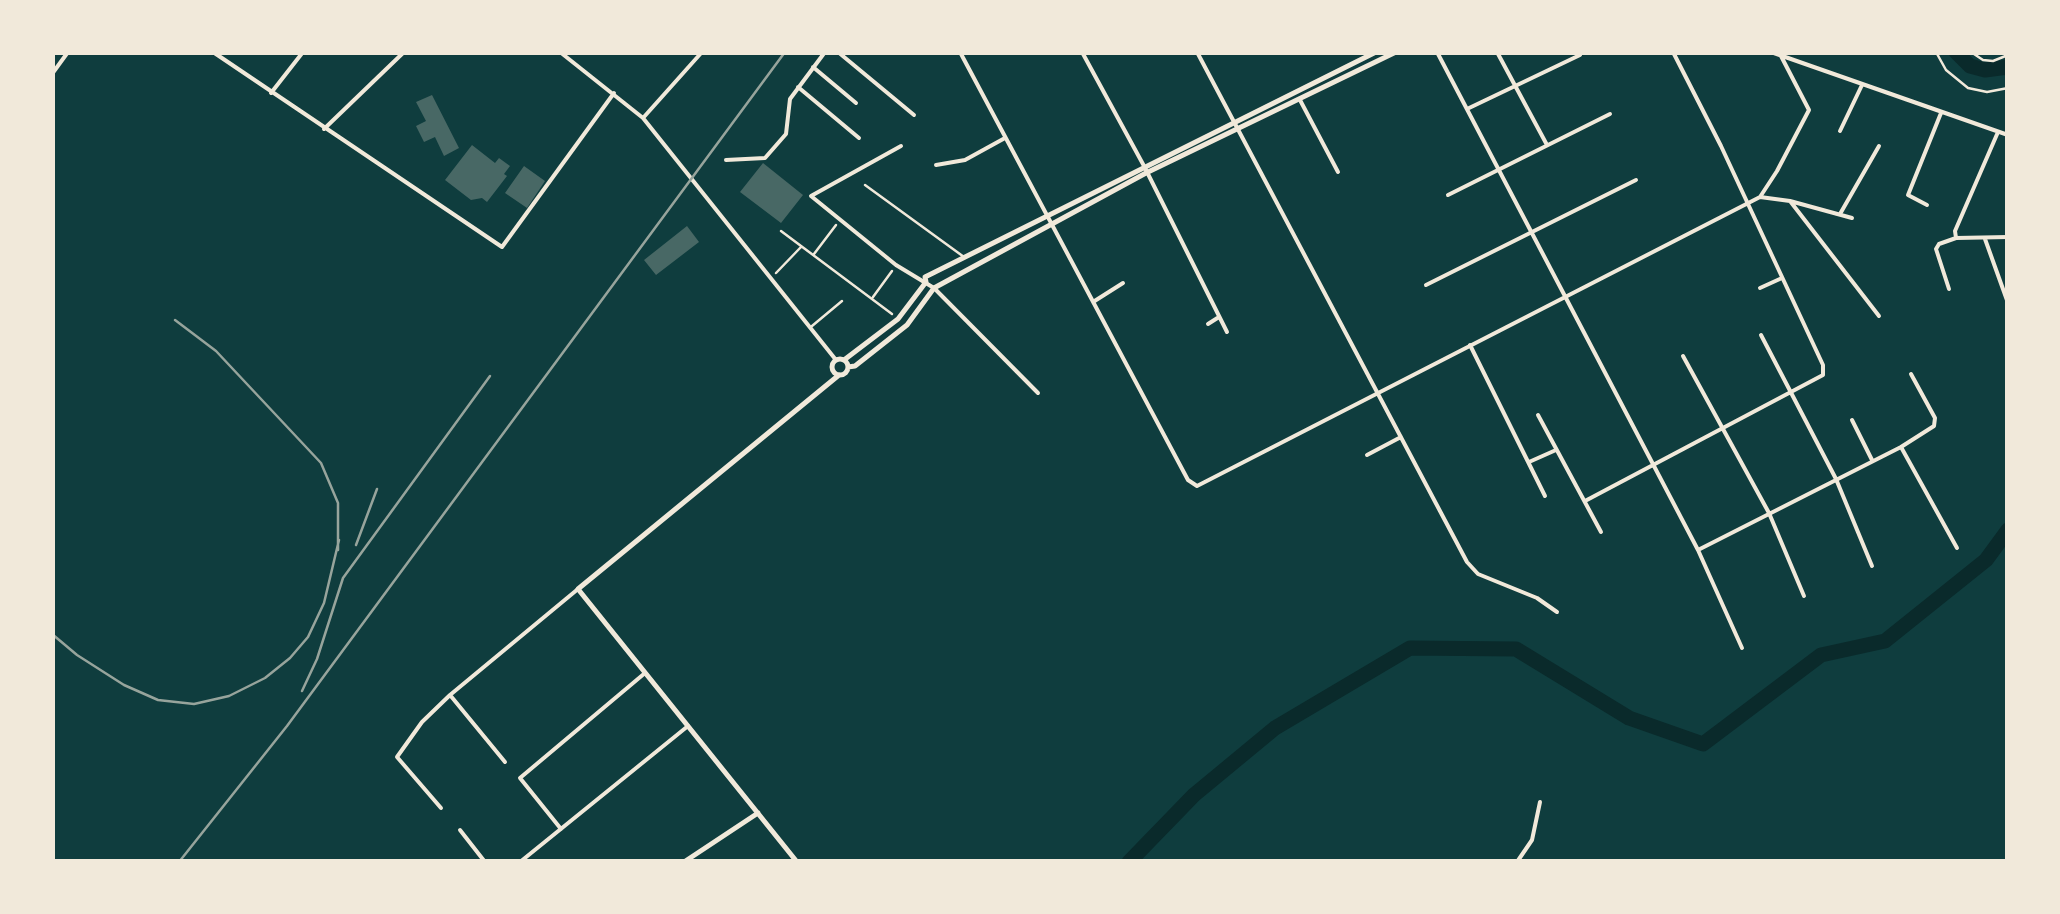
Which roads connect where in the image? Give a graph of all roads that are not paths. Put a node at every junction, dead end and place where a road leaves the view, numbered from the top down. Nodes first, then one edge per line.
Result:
1 (68, 52) edge
2 (213, 52) edge
3 (303, 52) edge
4 (404, 52) edge
5 (560, 52) edge
6 (702, 52) edge
7 (824, 52) edge
8 (838, 52) edge
9 (960, 52) edge
10 (1082, 52) edge
11 (1197, 52) edge
12 (1376, 52) edge
13 (1396, 52) edge
14 (1436, 52) edge
15 (1497, 52) edge
16 (1673, 52) edge
17 (1771, 52) edge
18 (1580, 55) edge
19 (1781, 56) junction
20 (813, 67) junction
21 (52, 74) edge
22 (1862, 85) junction
23 (1514, 86) junction
24 (798, 87) junction
25 (272, 93) junction
26 (614, 93) junction
27 (1300, 100) junction
28 (856, 103) dead end
29 (1466, 110) junction
30 (1942, 112) junction
31 (1610, 114) dead end
32 (914, 115) dead end
33 (643, 118) junction
34 (1236, 127) junction
35 (324, 129) junction
36 (1840, 131) dead end
37 (1998, 132) junction
38 (2008, 135) edge
39 (859, 138) dead end
40 (1005, 138) junction
41 (902, 146) dead end
42 (1548, 146) junction
43 (1880, 146) dead end
44 (726, 160) dead end
45 (936, 165) dead end
46 (1145, 170) junction
47 (1499, 171) junction
48 (1338, 172) dead end
49 (1636, 180) dead end
50 (864, 185) dead end
51 (1448, 196) dead end
52 (1760, 197) junction
53 (1790, 200) junction
54 (1748, 204) junction
55 (1927, 205) dead end
56 (1840, 214) junction
57 (1047, 216) junction
58 (1852, 218) dead end
59 (1050, 223) junction
60 (1532, 232) junction
61 (1956, 238) junction
62 (2008, 238) edge
63 (1985, 239) junction
64 (964, 257) junction
65 (1782, 278) junction
66 (926, 282) junction
67 (1123, 284) dead end
68 (1426, 285) dead end
69 (934, 288) junction
70 (1760, 288) dead end
71 (1948, 290) dead end
72 (2005, 290) edge
73 (1564, 295) junction
74 (842, 300) dead end
75 (1092, 302) junction
76 (2008, 303) edge
77 (1879, 316) dead end
78 (1219, 317) junction
79 (1208, 324) dead end
80 (811, 327) junction
81 (1227, 332) dead end
82 (1761, 335) dead end
83 (1470, 344) junction
84 (1684, 356) dead end
85 (836, 360) junction
86 (844, 360) junction
87 (848, 367) junction
88 (1911, 374) dead end
89 (839, 375) junction
90 (1378, 392) junction
91 (1792, 392) junction
92 (1038, 393) dead end
93 (1538, 415) dead end
94 (1852, 420) dead end
95 (1722, 428) junction
96 (1401, 437) junction
97 (1900, 447) junction
98 (1556, 450) junction
99 (1367, 455) dead end
100 (1872, 460) junction
101 (1528, 462) junction
102 (1654, 464) junction
103 (1836, 480) junction
104 (1545, 496) dead end
105 (1585, 501) junction
106 (1768, 514) junction
107 (1601, 532) dead end
108 (1957, 548) dead end
109 (1698, 550) junction
110 (1872, 566) dead end
111 (578, 589) junction
112 (1804, 596) dead end
113 (1557, 612) dead end
114 (1742, 648) dead end
115 (645, 673) junction
116 (450, 695) junction
117 (688, 726) junction
118 (504, 762) dead end
119 (1540, 802) dead end
120 (441, 808) dead end
121 (758, 813) junction
122 (561, 829) junction
123 (460, 830) dead end
124 (485, 862) edge
125 (520, 862) edge
126 (684, 862) edge
127 (798, 862) edge
128 (1516, 862) edge

1 - 21 street
2 - 25 street
3 - 25 street
4 - 35 street
5 - 26 street
6 - 33 street
7 - 20 street
8 - 32 street
9 - 40 street
10 - 46 street
11 - 34 street
12 - 34 street
13 - 27 street
14 - 29 street
15 - 23 street
16 - 54 street
17 - 19 street
18 - 23 street
19 - 22 street
19 - 52 street
20 - 24 street
20 - 28 street
22 - 30 street
22 - 36 street
23 - 29 street
23 - 42 street
24 - 39 street
24 - 44 street
25 - 35 street
26 - 33 street
26 - 35 street
27 - 34 street
27 - 48 street
29 - 47 street
30 - 37 street
30 - 55 street
31 - 42 street
33 - 80 street
34 - 46 street
34 - 90 street
37 - 38 street
37 - 61 street
40 - 45 street
40 - 57 street
41 - 66 street
42 - 47 street
43 - 56 street
46 - 57 street
46 - 59 street
46 - 78 street
47 - 51 street
47 - 60 street
49 - 60 street
50 - 64 street
52 - 53 street
52 - 54 street
53 - 56 street
53 - 77 street
54 - 65 street
54 - 73 street
56 - 58 street
57 - 59 street
57 - 64 street
59 - 69 street
59 - 75 street
60 - 68 street
60 - 73 street
61 - 63 street
61 - 71 street
62 - 63 street
63 - 72 street
64 - 66 street
65 - 70 street
65 - 91 street
66 - 69 street
66 - 86 street
67 - 75 street
69 - 87 street
69 - 92 street
72 - 76 street
73 - 83 street
73 - 102 street
74 - 80 street
75 - 90 street
78 - 79 street
78 - 81 street
80 - 85 street
82 - 91 street
83 - 90 street
83 - 101 street
84 - 95 street
85 - 86 street
85 - 89 street
86 - 87 street
87 - 89 street
88 - 97 street
89 - 111 street
90 - 96 street
91 - 95 street
91 - 103 street
93 - 98 street
94 - 100 street
95 - 102 street
95 - 106 street
96 - 99 street
96 - 113 street
97 - 100 street
97 - 108 street
98 - 101 street
98 - 105 street
100 - 103 street
101 - 104 street
102 - 105 street
102 - 109 street
103 - 106 street
103 - 110 street
105 - 107 street
106 - 109 street
106 - 112 street
109 - 114 street
111 - 115 street
111 - 116 street
115 - 117 street
115 - 122 street
116 - 118 street
116 - 120 street
117 - 121 street
117 - 122 street
119 - 128 street
121 - 126 street
121 - 127 street
122 - 125 street
123 - 124 street

